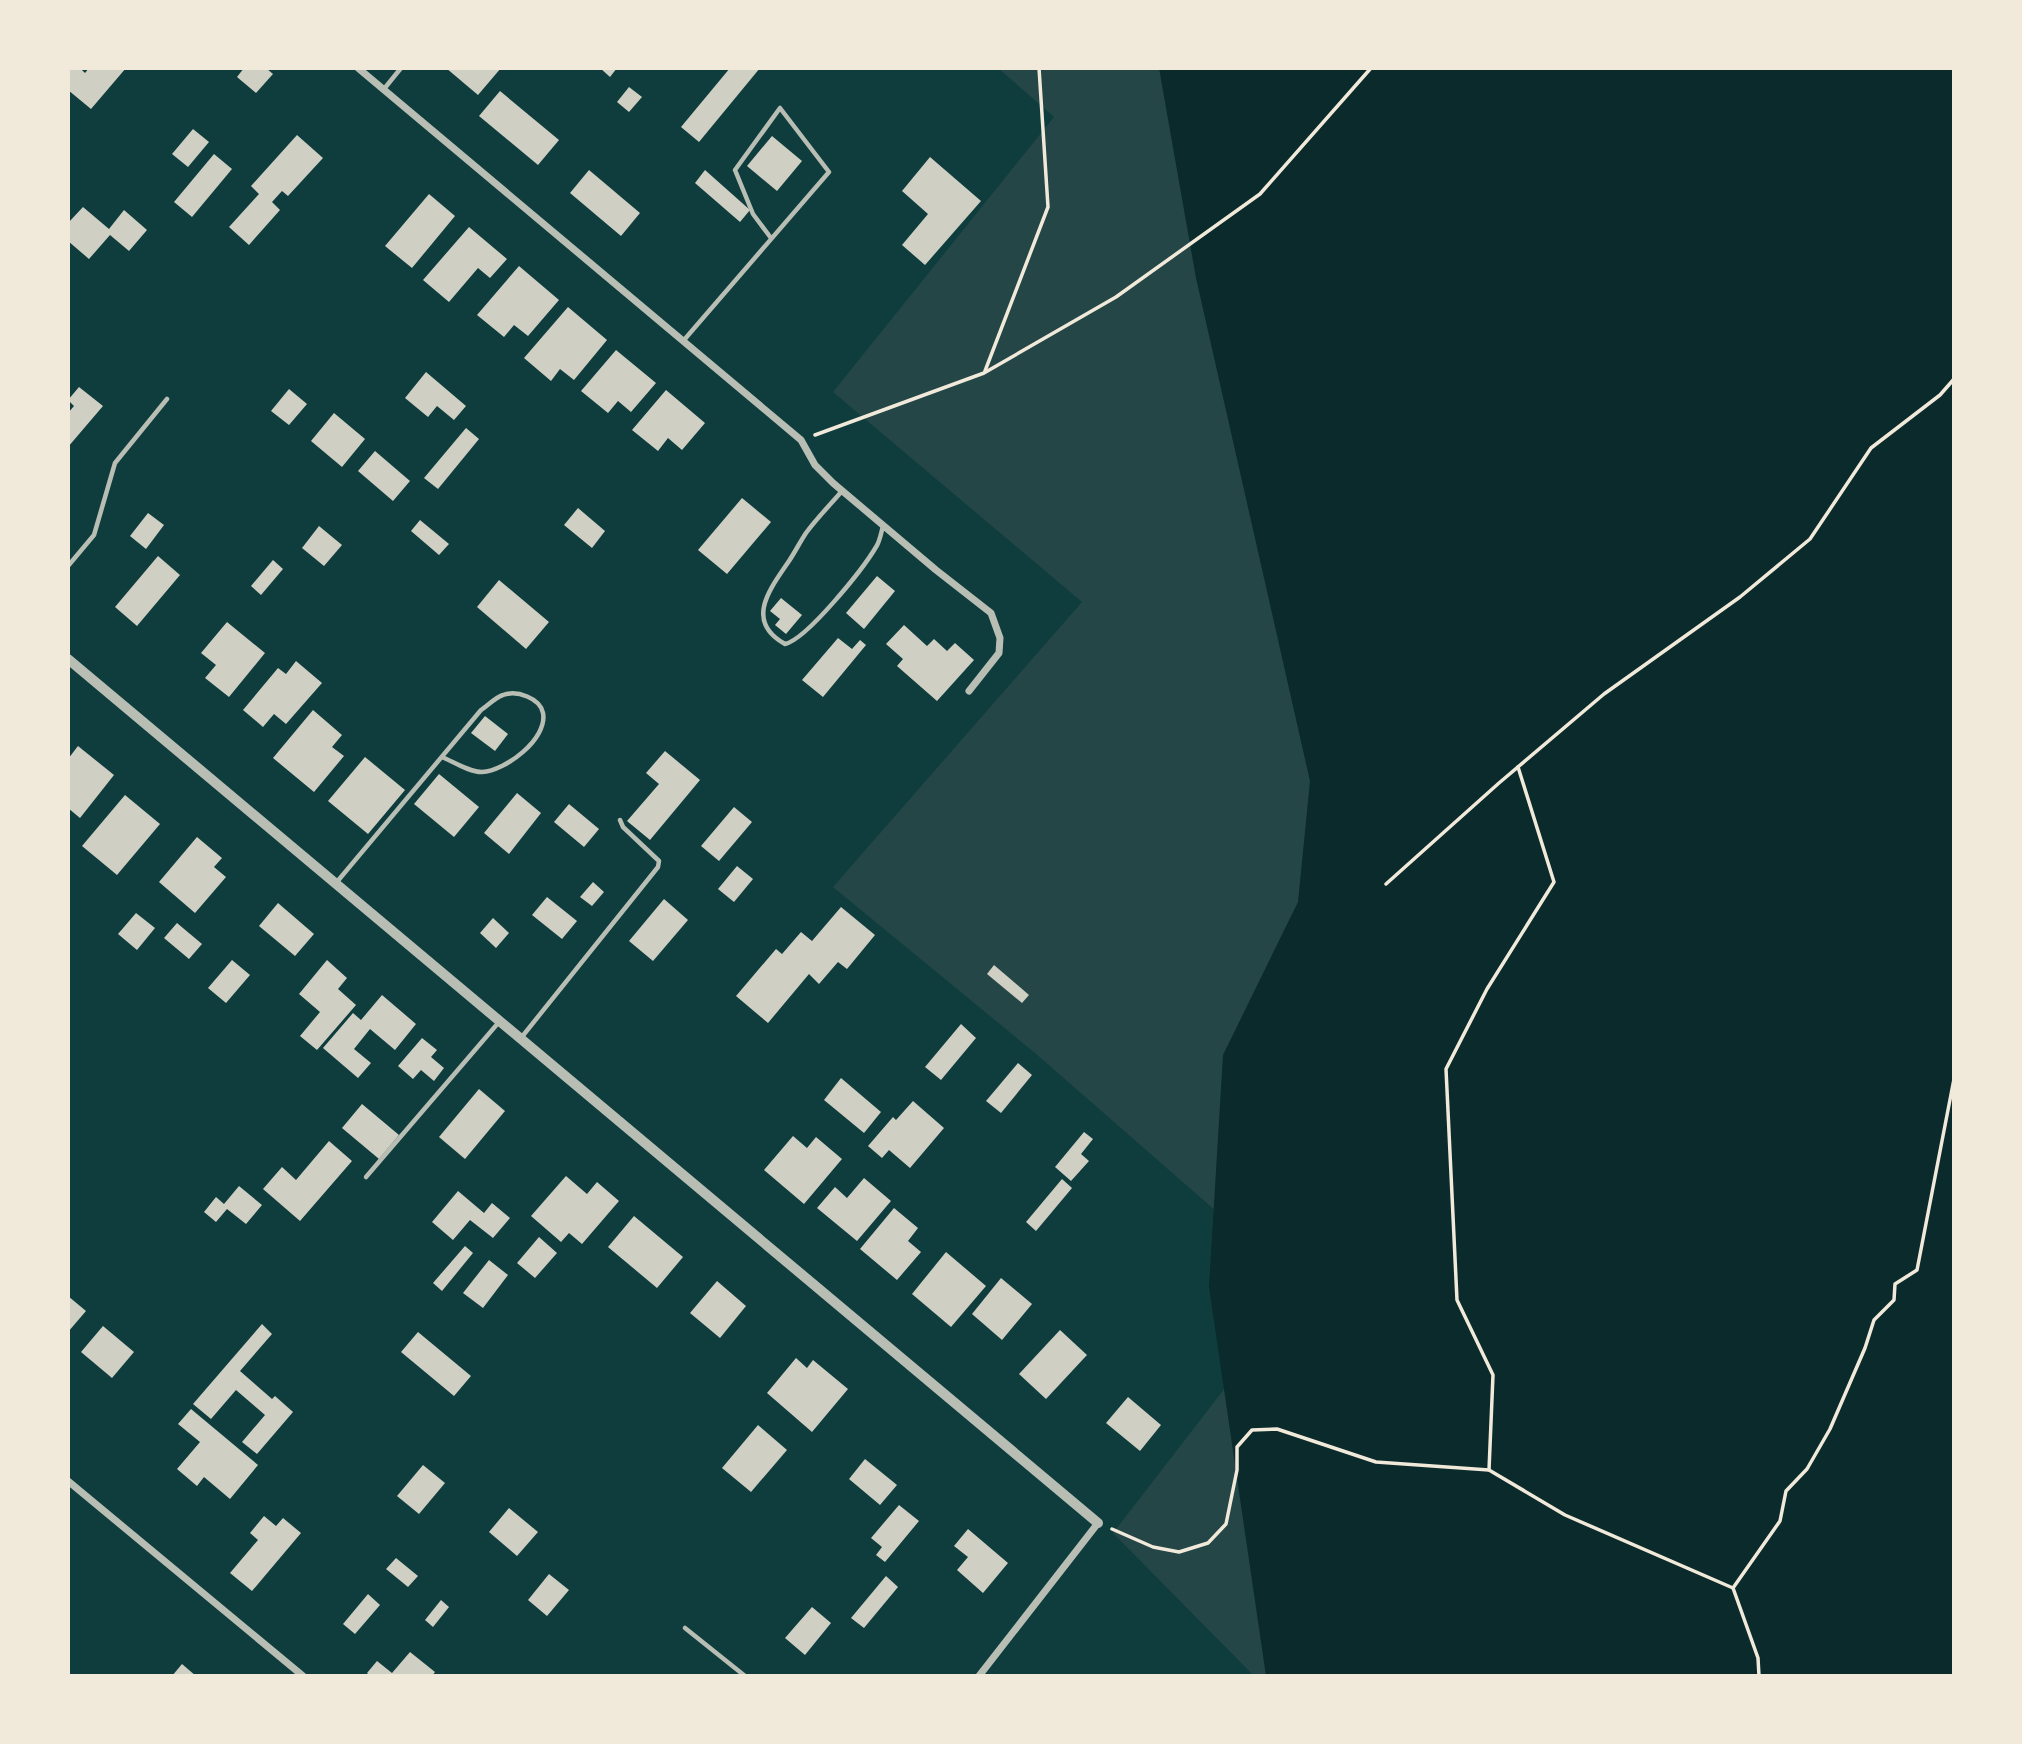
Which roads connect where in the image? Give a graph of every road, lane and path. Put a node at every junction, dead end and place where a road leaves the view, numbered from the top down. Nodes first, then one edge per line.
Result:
1 (358, 68) edge
2 (401, 68) edge
3 (1039, 68) edge
4 (1371, 68) edge
5 (383, 90) junction
6 (771, 238) junction
7 (683, 341) junction
8 (984, 373) junction
9 (1954, 379) edge
10 (167, 399) dead end
11 (802, 440) junction
12 (842, 491) junction
13 (883, 525) junction
14 (68, 566) edge
15 (68, 659) edge
16 (969, 691) dead end
17 (442, 757) junction
18 (1518, 767) junction
19 (620, 820) dead end
20 (336, 883) junction
21 (1386, 884) dead end
22 (500, 1021) junction
23 (521, 1039) junction
24 (1954, 1079) edge
25 (366, 1177) dead end
26 (1489, 1471) junction
27 (68, 1481) edge
28 (1098, 1523) junction
29 (1733, 1588) junction
30 (685, 1628) dead end
31 (303, 1676) edge
32 (746, 1676) edge
33 (979, 1676) edge
34 (1759, 1676) edge

1 - 5 street
2 - 5 lane
3 - 8 path
4 - 8 path
5 - 7 street
6 - 6 lane
6 - 7 lane
7 - 11 street
8 - 11 path
9 - 18 path
10 - 14 lane
11 - 12 street
12 - 13 street
12 - 13 lane
13 - 16 street
15 - 20 street
17 - 17 lane
17 - 20 lane
18 - 21 path
18 - 26 path
19 - 23 lane
20 - 22 street
22 - 23 street
22 - 25 lane
23 - 28 street
24 - 29 path
26 - 28 path
26 - 29 path
27 - 31 street
28 - 33 street
29 - 34 path
30 - 32 lane

